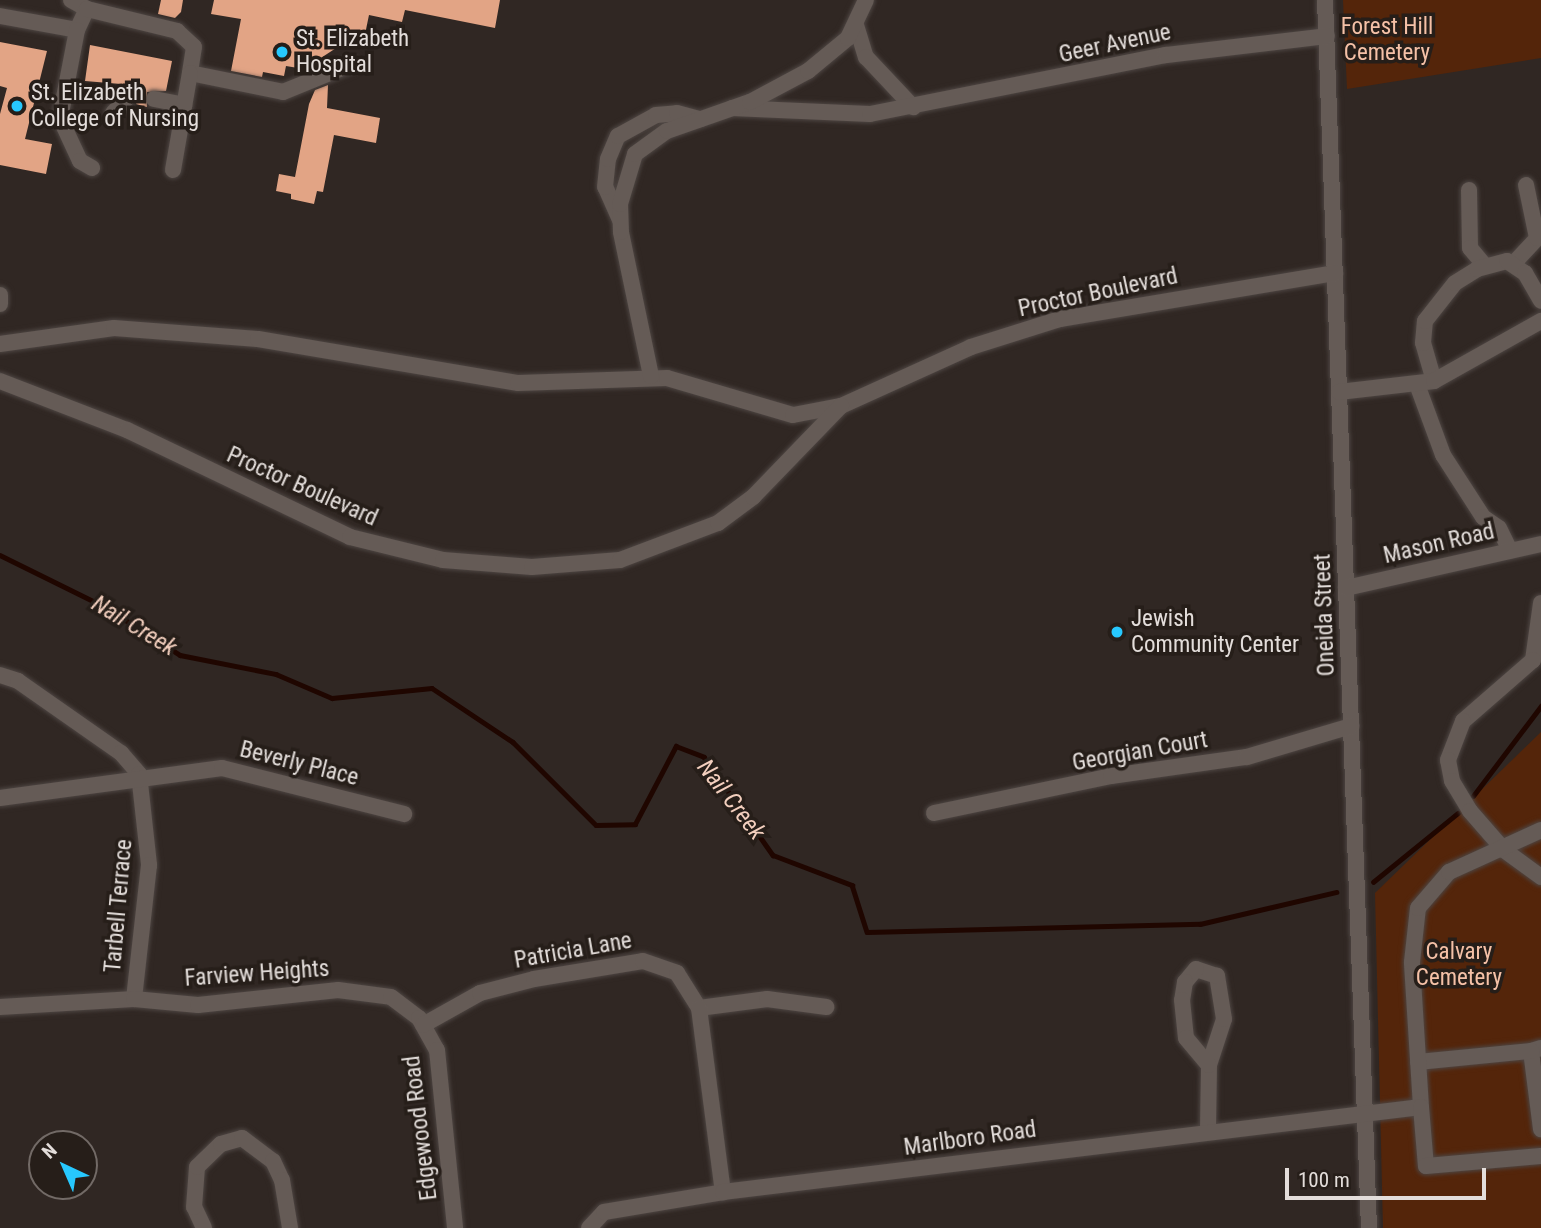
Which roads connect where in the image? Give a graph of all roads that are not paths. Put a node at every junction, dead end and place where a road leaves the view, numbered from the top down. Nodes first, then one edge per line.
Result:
1 (71, 0) edge
2 (866, 0) edge
3 (1325, 0) edge
4 (88, 9) junction
5 (0, 16) edge
6 (856, 25) junction
7 (77, 30) junction
8 (1327, 36) junction
9 (352, 64) dead end
10 (190, 73) junction
11 (130, 95) dead end
12 (154, 99) dead end
13 (184, 105) junction
14 (914, 107) junction
15 (732, 108) junction
16 (113, 113) dead end
17 (700, 119) junction
18 (92, 168) dead end
19 (173, 170) dead end
20 (1526, 185) dead end
21 (1469, 190) dead end
22 (620, 220) junction
23 (1514, 262) junction
24 (1485, 266) junction
25 (1335, 273) junction
26 (0, 295) edge
27 (1541, 301) edge
28 (0, 304) edge
29 (1540, 323) edge
30 (0, 344) edge
31 (651, 376) junction
32 (0, 381) edge
33 (1434, 381) junction
34 (1418, 387) junction
35 (1339, 392) junction
36 (841, 406) junction
37 (1541, 544) edge
38 (1510, 551) junction
39 (1346, 588) junction
40 (1541, 603) edge
41 (0, 676) edge
42 (1351, 726) junction
43 (140, 776) junction
44 (0, 798) edge
45 (934, 813) dead end
46 (404, 814) dead end
47 (1541, 830) edge
48 (1504, 850) junction
49 (1541, 877) edge
50 (134, 999) junction
51 (0, 1007) edge
52 (826, 1007) dead end
53 (699, 1008) junction
54 (423, 1024) junction
55 (1536, 1050) edge
56 (1419, 1062) junction
57 (1209, 1065) junction
58 (1421, 1107) junction
59 (1364, 1112) junction
60 (1208, 1129) junction
61 (1541, 1129) edge
62 (1541, 1156) edge
63 (723, 1192) junction
64 (204, 1228) edge
65 (290, 1228) edge
66 (455, 1228) edge
67 (589, 1228) edge
68 (1369, 1228) edge

1 - 4 street
2 - 6 street
3 - 8 street, Oneida Street
4 - 7 street
4 - 10 street
5 - 7 street
6 - 14 street
6 - 15 street
7 - 18 street
8 - 14 street, Geer Avenue
8 - 25 street, Oneida Street
9 - 10 street
10 - 13 street
11 - 16 street
12 - 13 street
13 - 19 street
14 - 15 street, Geer Avenue
15 - 17 street
17 - 22 street
17 - 22 street
20 - 23 street
21 - 24 street
22 - 31 street
23 - 24 street
23 - 27 street
24 - 33 street
25 - 35 street, Oneida Street
25 - 36 street, Proctor Boulevard
26 - 28 street
29 - 33 street
30 - 31 street, Proctor Boulevard
31 - 36 street, Proctor Boulevard
32 - 36 street, Proctor Boulevard
33 - 34 street
34 - 35 street
34 - 38 street
35 - 39 street, Oneida Street
37 - 38 street, Mason Road
38 - 39 street, Mason Road
39 - 42 street, Oneida Street
40 - 48 street
41 - 43 street
42 - 45 street, Georgian Court
42 - 59 street, Oneida Street
43 - 44 street, Beverly Place
43 - 46 street, Beverly Place
43 - 50 street, Tarbell Terrace
47 - 48 street
48 - 49 street
48 - 56 street
50 - 51 street, Farview Heights
50 - 54 street, Farview Heights
52 - 53 street
53 - 54 street, Patricia Lane
53 - 63 street, Patricia Lane
54 - 66 street, Edgewood Road
55 - 56 street
55 - 61 street
56 - 58 street
57 - 57 street
57 - 60 street
58 - 59 street, Marlboro Road
58 - 62 street
59 - 60 street, Marlboro Road
59 - 68 street, Oneida Street
60 - 63 street, Marlboro Road
63 - 67 street, Marlboro Road
64 - 65 street

